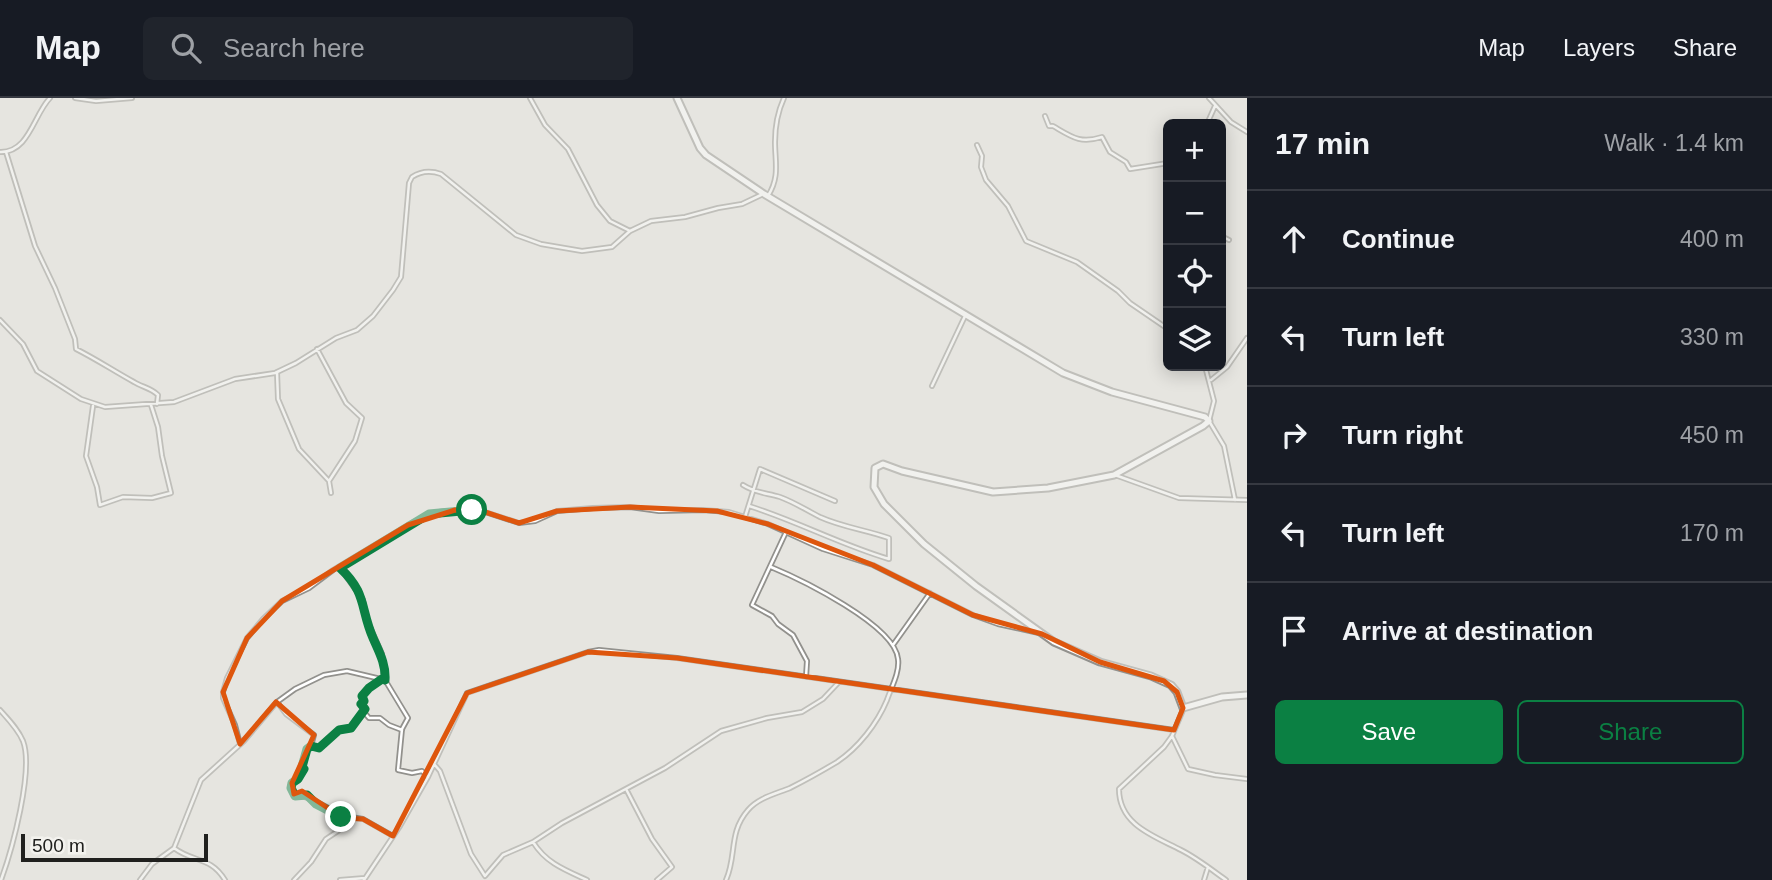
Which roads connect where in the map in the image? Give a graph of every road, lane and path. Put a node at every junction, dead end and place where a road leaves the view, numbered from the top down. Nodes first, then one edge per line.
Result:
1 (50, 98) edge
2 (75, 98) edge
3 (132, 98) edge
4 (530, 98) edge
5 (677, 98) edge
6 (784, 98) edge
7 (1209, 98) edge
8 (1215, 106) junction
9 (1045, 116) dead end
10 (1209, 119) edge
11 (1247, 132) edge
12 (977, 145) dead end
13 (0, 152) edge
14 (6, 152) junction
15 (1163, 164) edge
16 (766, 195) junction
17 (631, 231) junction
18 (1226, 238) edge
19 (1229, 240) dead end
20 (966, 314) junction
21 (0, 320) edge
22 (1163, 326) edge
23 (1247, 338) edge
24 (317, 349) junction
25 (1207, 371) edge
26 (277, 372) junction
27 (1211, 380) junction
28 (932, 386) dead end
29 (157, 404) junction
30 (93, 405) junction
31 (151, 405) junction
32 (1209, 421) junction
33 (1114, 475) junction
34 (329, 481) junction
35 (743, 485) dead end
36 (752, 491) junction
37 (331, 494) dead end
38 (1235, 500) junction
39 (1247, 500) edge
40 (835, 501) dead end
41 (749, 506) junction
42 (745, 517) junction
43 (786, 532) junction
44 (771, 567) junction
45 (340, 568) junction
46 (930, 593) junction
47 (1042, 634) junction
48 (892, 646) junction
49 (806, 677) junction
50 (384, 680) junction
51 (839, 682) junction
52 (891, 689) junction
53 (1247, 695) edge
54 (277, 702) junction
55 (1183, 708) junction
56 (0, 710) edge
57 (363, 711) junction
58 (402, 730) junction
59 (1174, 730) junction
60 (1172, 736) junction
61 (240, 744) junction
62 (311, 746) junction
63 (435, 764) junction
64 (428, 777) junction
65 (1247, 779) edge
66 (626, 789) junction
67 (348, 819) junction
68 (393, 835) junction
69 (533, 842) junction
70 (174, 848) junction
71 (1208, 867) junction
72 (365, 879) edge
73 (1, 880) edge
74 (140, 880) edge
75 (225, 880) edge
76 (294, 880) edge
77 (340, 880) edge
78 (587, 880) edge
79 (657, 880) edge
80 (726, 880) edge
81 (1204, 880) edge
82 (1226, 880) edge

1 - 14 street
2 - 3 street
4 - 17 street
5 - 16 main road
6 - 16 street
7 - 8 street
8 - 10 street
8 - 11 street
9 - 15 street
12 - 22 street
13 - 14 street
14 - 29 street
16 - 17 street
16 - 20 main road
17 - 24 street
18 - 19 street
20 - 28 street
20 - 32 main road
21 - 30 street
23 - 27 street
24 - 26 street
24 - 34 street
25 - 27 street
26 - 29 street
26 - 34 street
27 - 32 street
29 - 31 street
30 - 31 street
30 - 31 street
32 - 33 main road
32 - 38 street
33 - 38 street
33 - 47 main road
34 - 37 street
35 - 36 street
36 - 40 street
36 - 41 street
36 - 41 street
38 - 39 street
41 - 42 street
42 - 43 street
42 - 45 street
43 - 44 street
43 - 46 street
44 - 48 street
44 - 49 street
45 - 50 street
45 - 61 street
46 - 47 street
46 - 48 street
47 - 55 main road
48 - 52 street
49 - 51 street
49 - 63 street
50 - 54 street
50 - 57 street
50 - 58 street
51 - 52 street
51 - 66 street
52 - 59 street
52 - 80 street
53 - 55 main road
54 - 61 street
54 - 62 street
55 - 59 street
56 - 73 street
57 - 58 street
57 - 62 street
58 - 64 street
59 - 60 street
60 - 65 street
60 - 71 street
61 - 70 street
62 - 67 street
63 - 64 street
63 - 69 street
64 - 68 street
66 - 69 street
66 - 79 street
67 - 68 street
67 - 76 street
68 - 72 street
69 - 78 street
70 - 74 street
70 - 75 street
71 - 81 street
71 - 82 street
72 - 77 street

